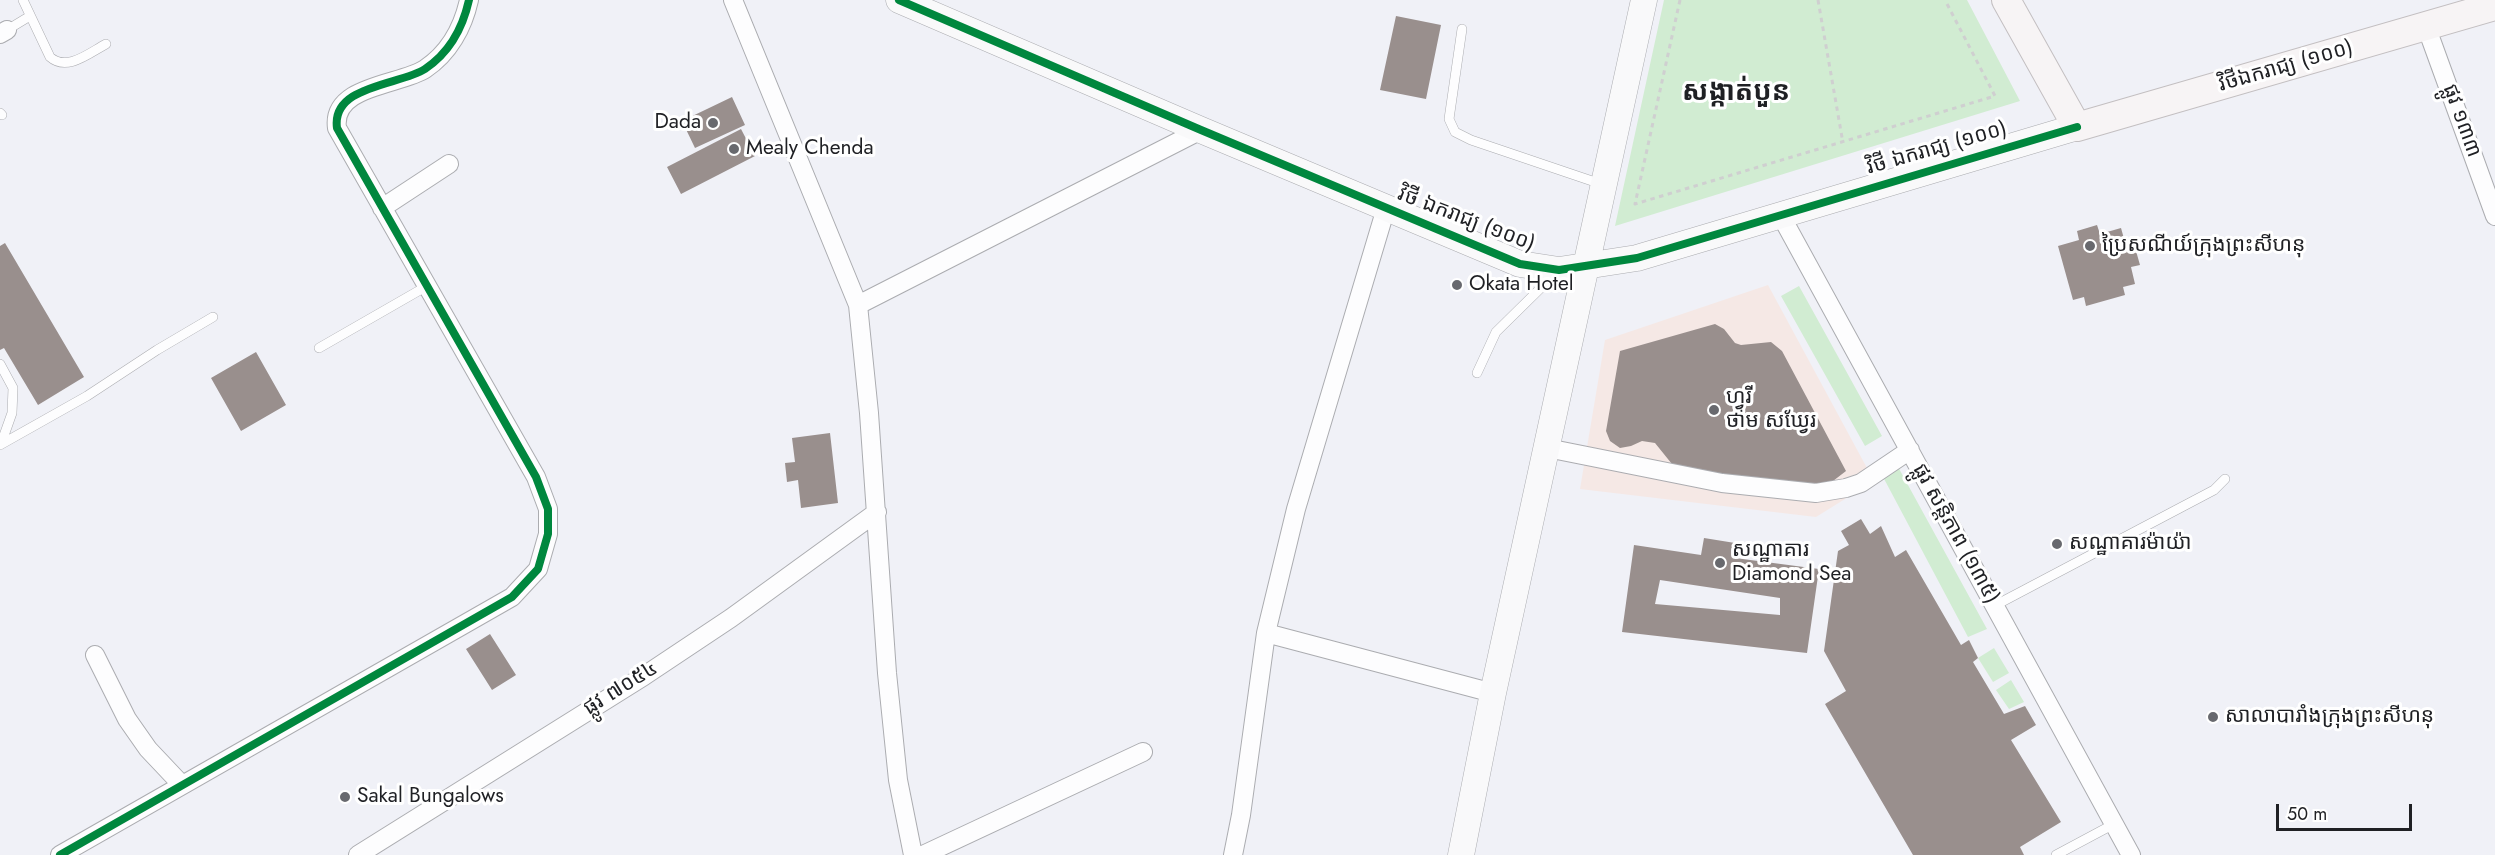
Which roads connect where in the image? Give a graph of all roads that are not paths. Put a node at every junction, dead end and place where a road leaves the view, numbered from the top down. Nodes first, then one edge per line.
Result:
1 (23, 0) edge
2 (469, 0) edge
3 (733, 0) edge
4 (1644, 0) edge
5 (2006, 0) edge
6 (911, 2) edge
7 (2495, 6) edge
8 (30, 16) junction
9 (2426, 26) junction
10 (1462, 29) dead end
11 (3, 32) edge
12 (106, 44) dead end
13 (2077, 127) junction
14 (1201, 130) junction
15 (448, 164) dead end
16 (1604, 185) junction
17 (382, 208) junction
18 (1386, 208) junction
19 (1780, 214) junction
20 (2495, 216) edge
21 (1585, 265) junction
22 (1558, 270) junction
23 (427, 286) junction
24 (858, 305) junction
25 (213, 317) dead end
26 (319, 348) dead end
27 (0, 364) edge
28 (1477, 373) dead end
29 (0, 444) edge
30 (1547, 448) junction
31 (1910, 450) junction
32 (2225, 479) dead end
33 (877, 512) junction
34 (1994, 606) junction
35 (1266, 633) junction
36 (95, 655) dead end
37 (1493, 693) junction
38 (1143, 753) dead end
39 (182, 785) junction
40 (2114, 824) junction
41 (60, 855) edge
42 (358, 855) edge
43 (913, 855) edge
44 (923, 855) edge
45 (1233, 855) edge
46 (1461, 855) edge
47 (2056, 855) edge
48 (2131, 855) edge

1 - 8 lane
2 - 17 street
3 - 24 street
4 - 16 street
5 - 13 main road
6 - 14 street, វិថី ឯករាជ្យ (១០០)
7 - 9 main road, វិថីឯករាជ្យ (១០០)
8 - 11 lane
8 - 12 lane
9 - 13 main road, វិថីឯករាជ្យ (១០០)
9 - 20 street, ផ្លូវ ១៣៣
10 - 16 lane
13 - 19 street, វិថី ឯករាជ្យ (១០០)
14 - 18 street, វិថី ឯករាជ្យ (១០០)
14 - 24 street
15 - 17 street
16 - 21 street
17 - 23 street
18 - 22 street, វិថី ឯករាជ្យ (១០០)
18 - 35 street
19 - 21 street, វិថី ឯករាជ្យ (១០០)
19 - 31 street, ផ្លូវ សន្តិភាព (១៣៥)
21 - 22 street, វិថី ឯករាជ្យ (១០០)
21 - 30 street
22 - 28 lane
23 - 26 lane
23 - 39 street
24 - 33 street
25 - 29 lane
27 - 29 lane
30 - 31 street
30 - 37 street
31 - 34 street, ផ្លូវ សន្តិភាព (១៣៥)
32 - 34 lane
33 - 42 street, ផ្លូវ ៧០៥៤
33 - 43 street
34 - 40 street, ផ្លូវ សន្តិភាព (១៣៥)
35 - 37 street
35 - 45 street
36 - 39 street
37 - 46 street
38 - 44 street
39 - 41 street
40 - 47 lane
40 - 48 street, ផ្លូវ សន្តិភាព (១៣៥)

